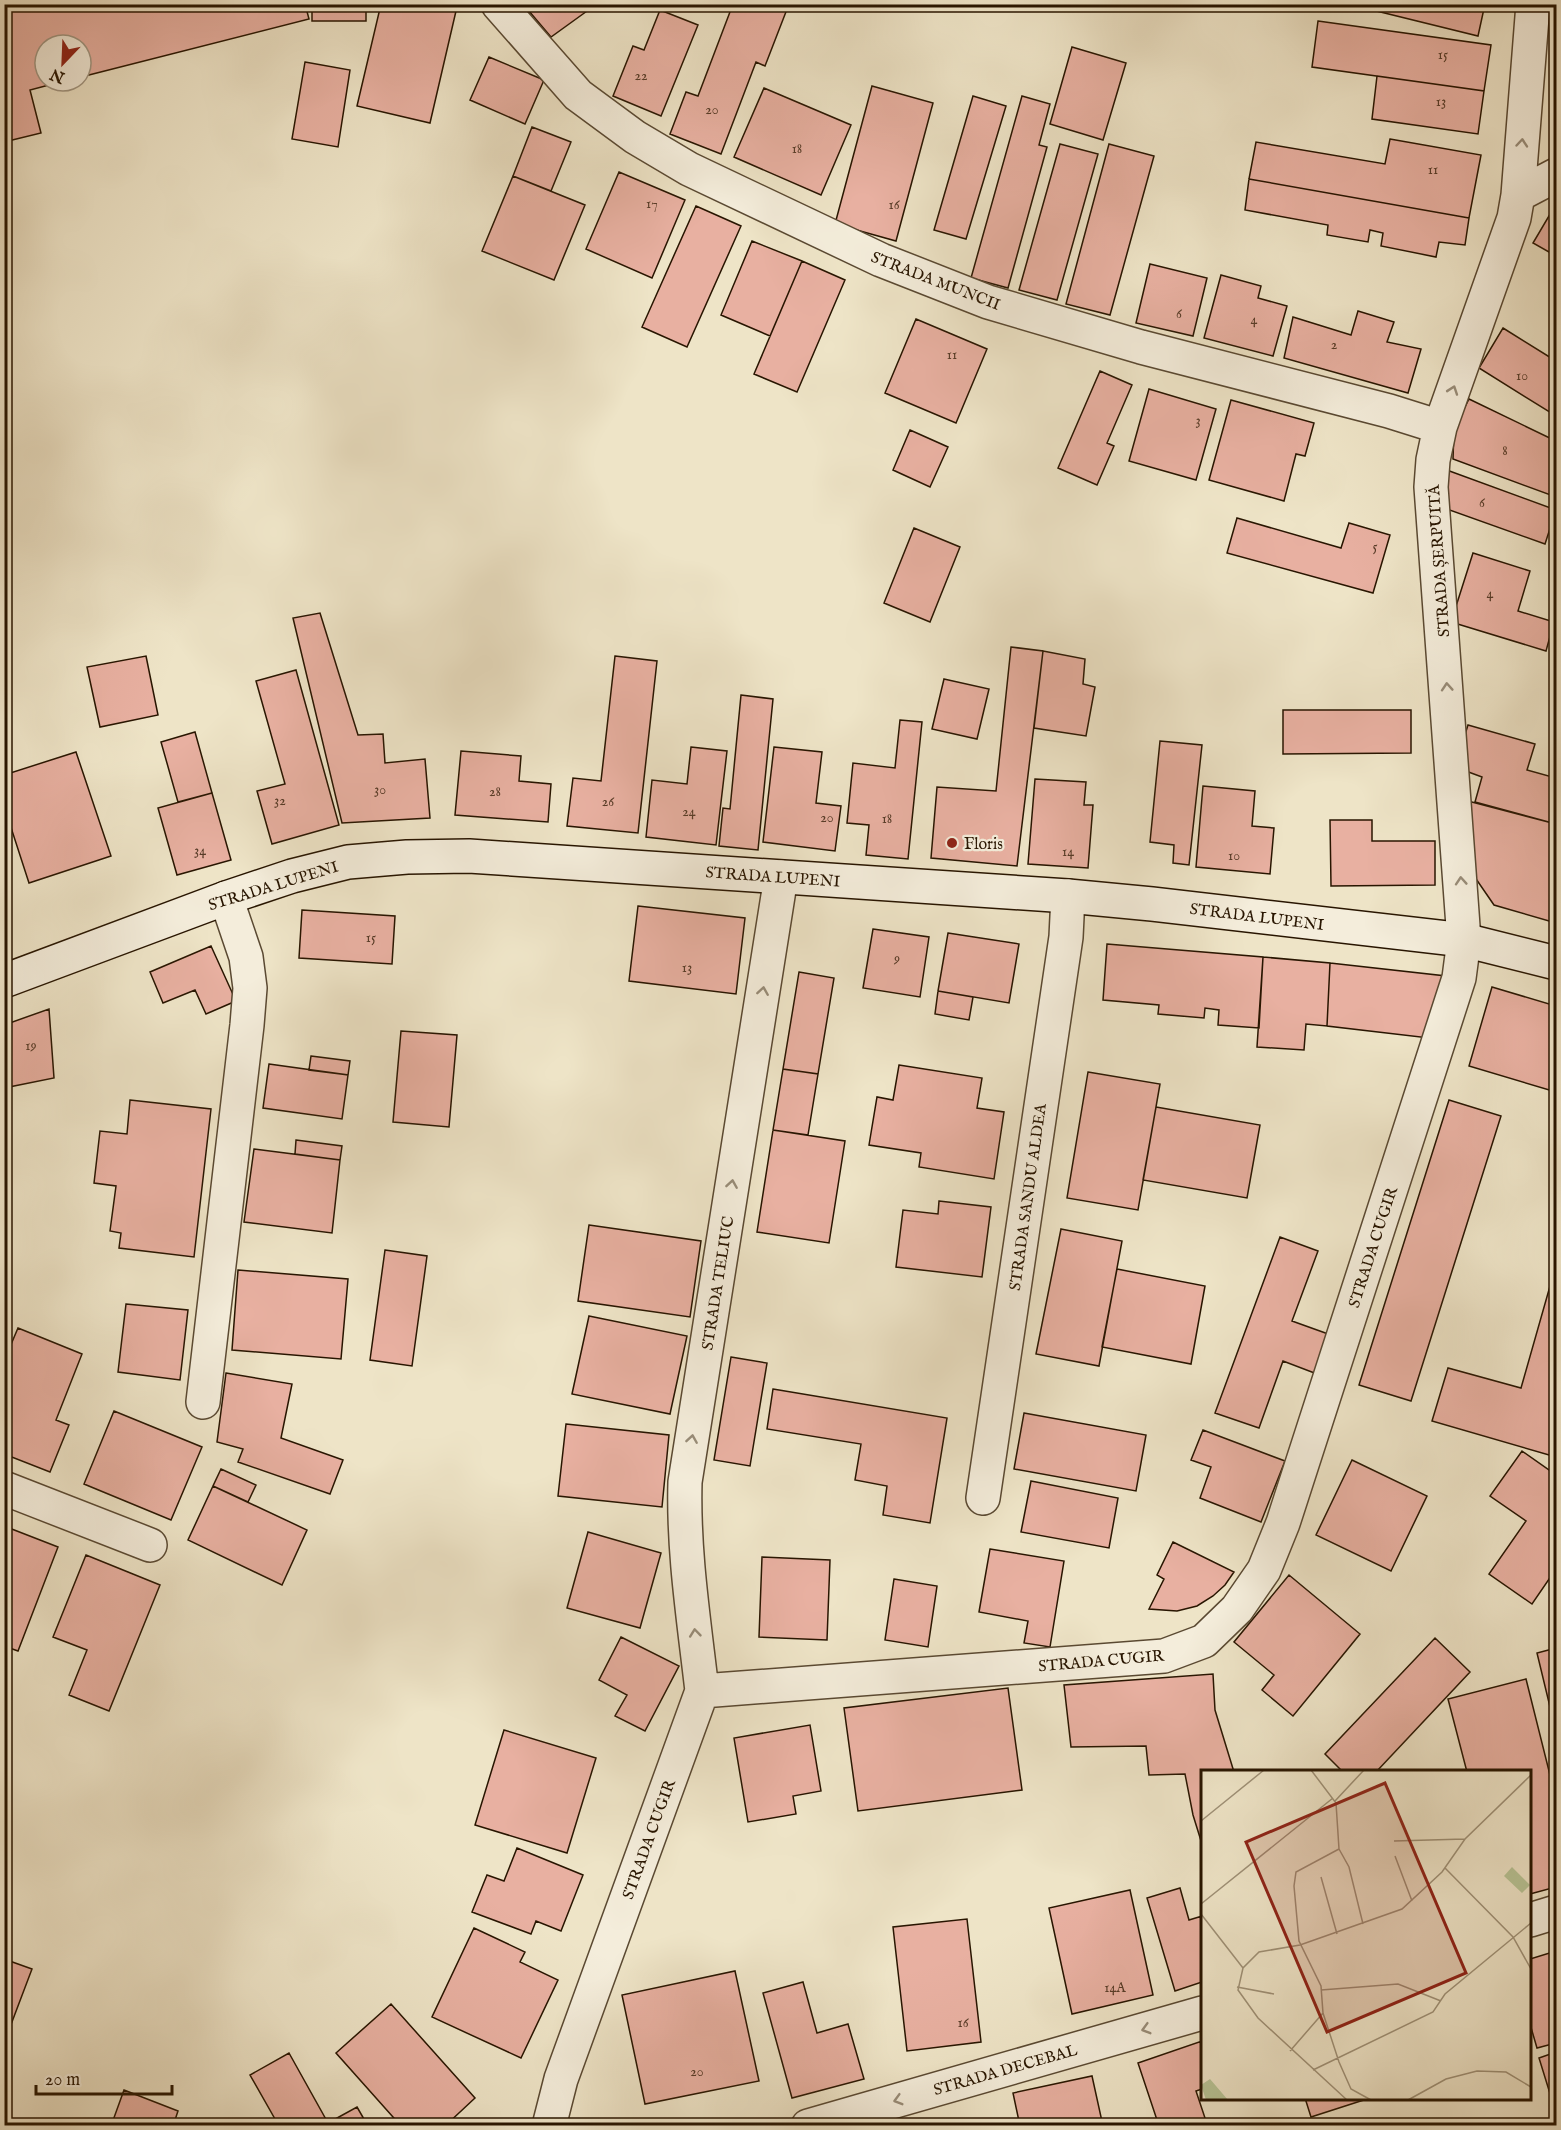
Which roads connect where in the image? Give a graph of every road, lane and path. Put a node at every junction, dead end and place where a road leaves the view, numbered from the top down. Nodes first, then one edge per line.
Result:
1 (498, 4) edge
2 (1533, 4) edge
3 (1557, 175) edge
4 (1518, 195) junction
5 (1440, 427) junction
6 (781, 877) junction
7 (1068, 896) junction
8 (226, 898) junction
9 (1464, 940) junction
10 (1557, 963) edge
11 (4, 981) edge
12 (203, 1402) dead end
13 (4, 1488) edge
14 (983, 1498) dead end
15 (150, 1545) dead end
16 (702, 1691) junction
17 (1557, 1912) edge
18 (1531, 1920) edge
19 (1201, 2014) edge
20 (549, 2126) edge
21 (808, 2126) edge

1 - 5 street, STRADA MUNCII
4 -> 2 street, STRADA ȘERPUITĂ
3 - 4 street
5 -> 4 street, STRADA ȘERPUITĂ
9 -> 5 street, STRADA ȘERPUITĂ
6 - 7 street, STRADA LUPENI
6 - 8 street, STRADA LUPENI
16 -> 6 street, STRADA TELIUC
7 - 9 street, STRADA LUPENI
7 - 14 street, STRADA SANDU ALDEA
8 - 11 street, STRADA LUPENI
8 - 12 street
9 - 10 street, STRADA LUPENI
9 - 16 street, STRADA CUGIR
13 - 15 street
16 - 20 street, STRADA CUGIR
17 - 18 street
19 -> 21 street, STRADA DECEBAL

